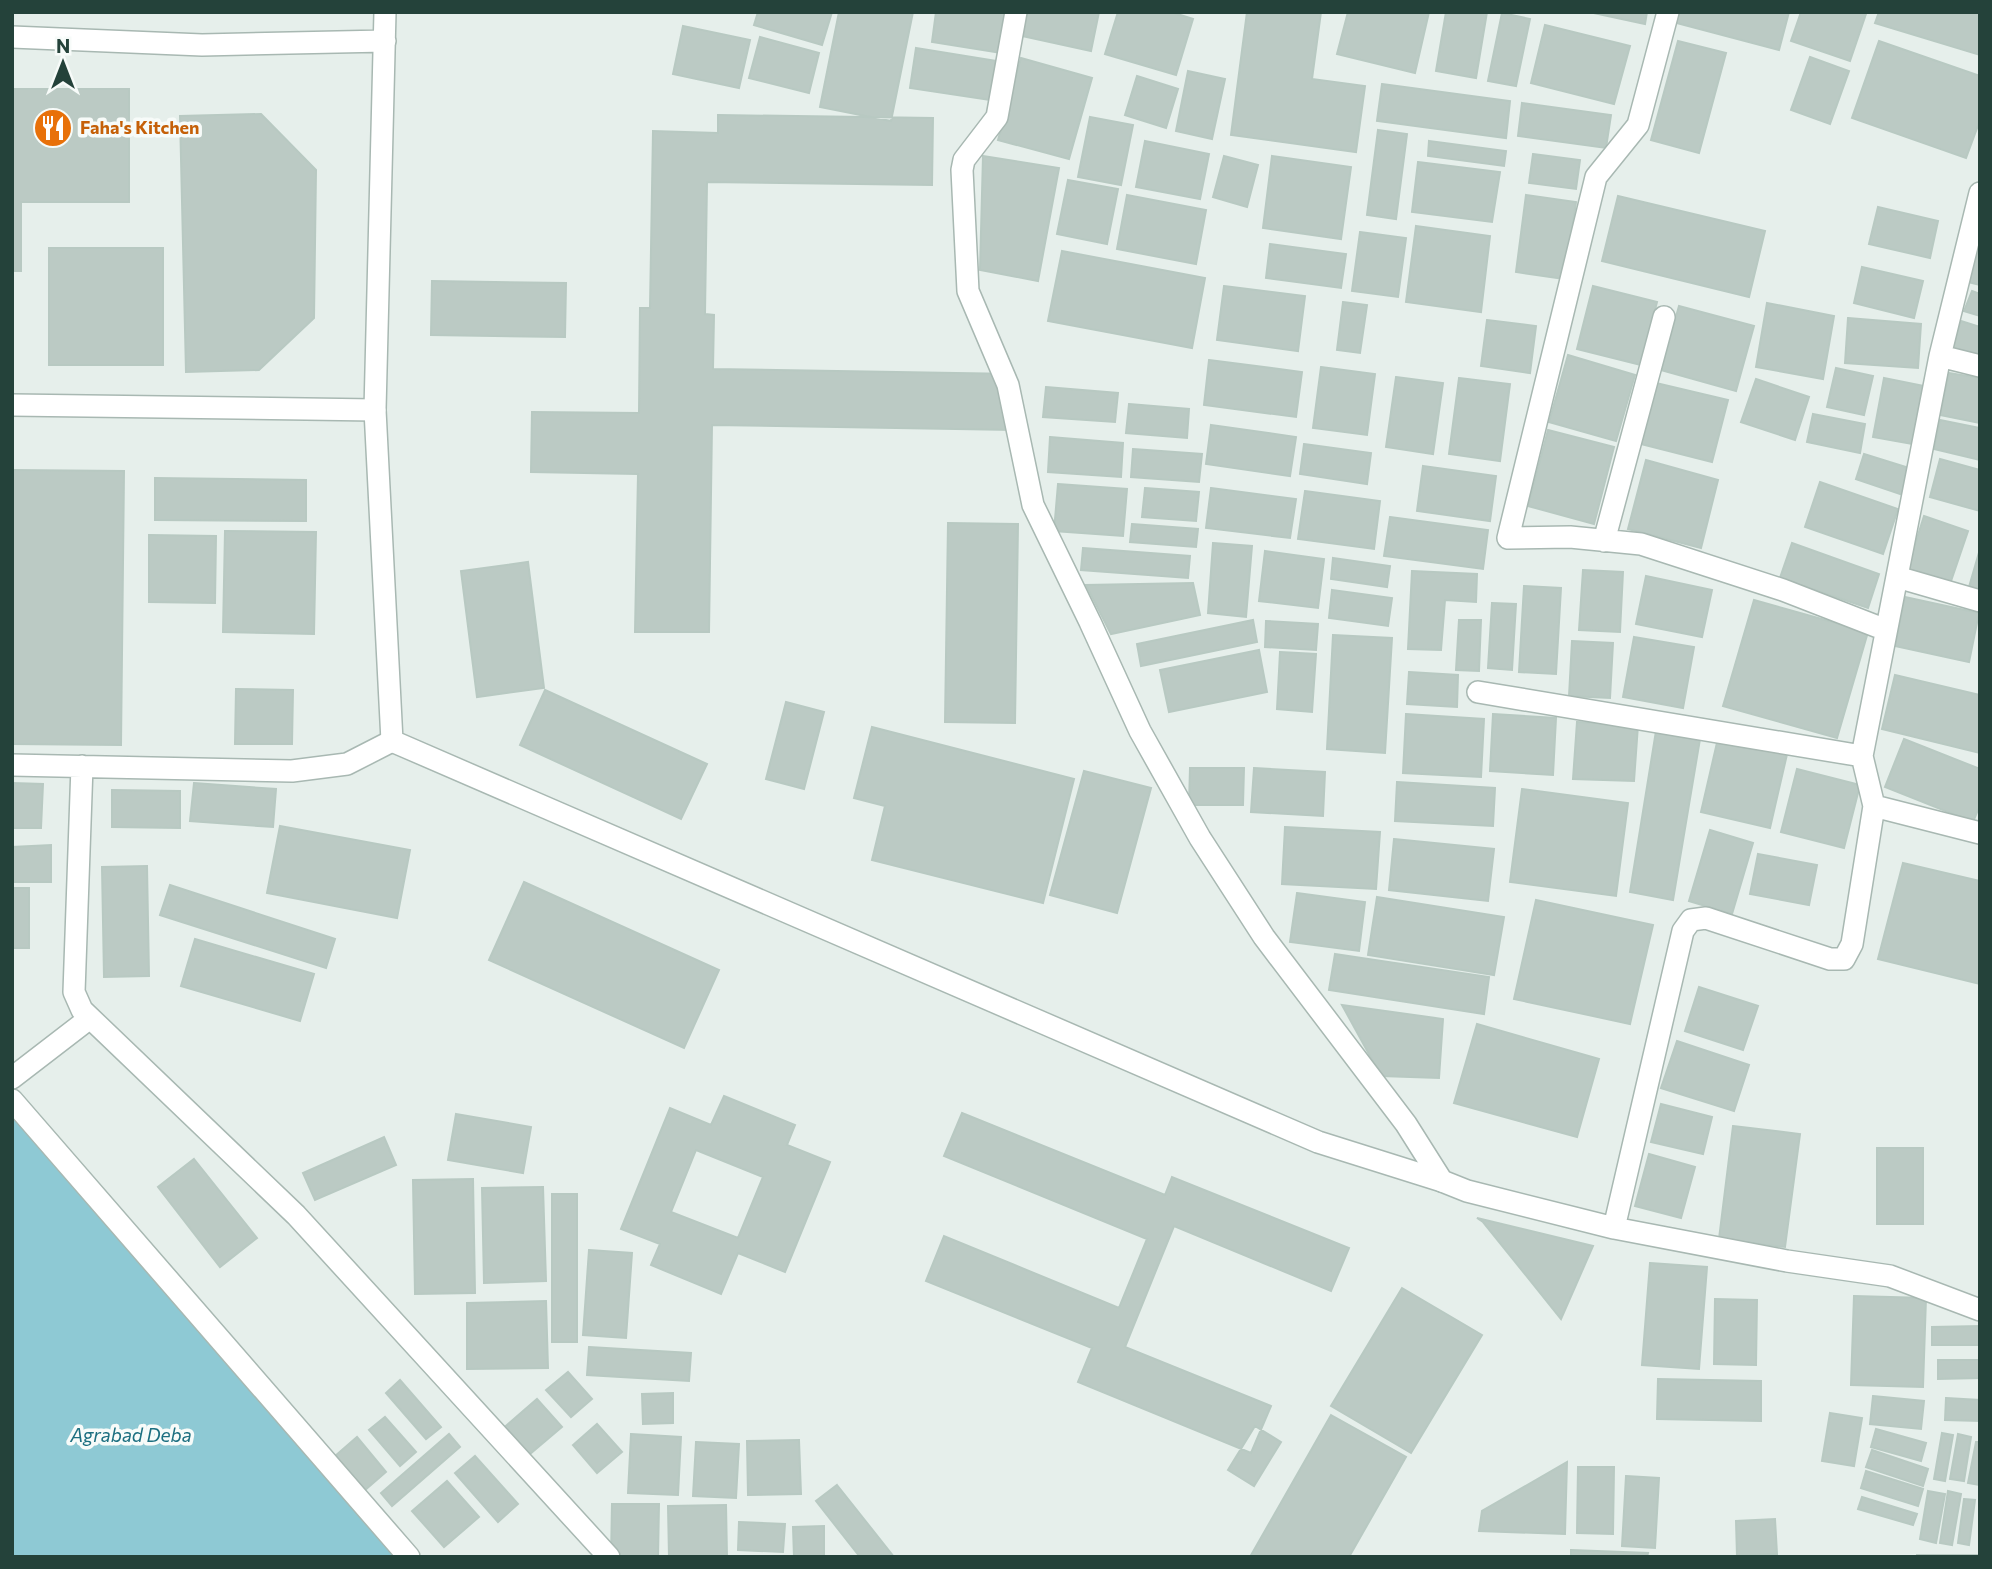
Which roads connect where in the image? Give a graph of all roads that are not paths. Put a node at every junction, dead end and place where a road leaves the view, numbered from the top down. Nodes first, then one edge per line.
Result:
1 (385, 12) edge
2 (1016, 12) edge
3 (1668, 12) edge
4 (12, 37) edge
5 (384, 41) junction
6 (1980, 193) edge
7 (1664, 317) dead end
8 (1940, 356) junction
9 (1980, 366) edge
10 (12, 405) edge
11 (375, 410) junction
12 (1604, 541) junction
13 (1897, 577) junction
14 (1980, 601) edge
15 (1886, 630) junction
16 (1478, 692) dead end
17 (393, 741) junction
18 (1861, 756) junction
19 (12, 765) edge
20 (82, 766) junction
21 (1874, 806) junction
22 (1980, 833) edge
23 (90, 1018) junction
24 (12, 1078) edge
25 (12, 1100) edge
26 (1442, 1181) junction
27 (1614, 1228) junction
28 (1980, 1310) edge
29 (409, 1557) edge
30 (610, 1557) edge

1 - 5 street
2 - 26 street
3 - 12 street
4 - 5 street
5 - 11 street
6 - 8 street
7 - 12 street
8 - 9 street
8 - 13 street
10 - 11 street
11 - 17 street
12 - 15 street
13 - 14 street
13 - 15 street
15 - 18 street
16 - 18 street
17 - 20 street
17 - 26 street
18 - 21 street
19 - 20 street
20 - 23 street
21 - 22 street
21 - 27 street
23 - 24 street
23 - 30 street
25 - 29 street
26 - 27 street
27 - 28 street

